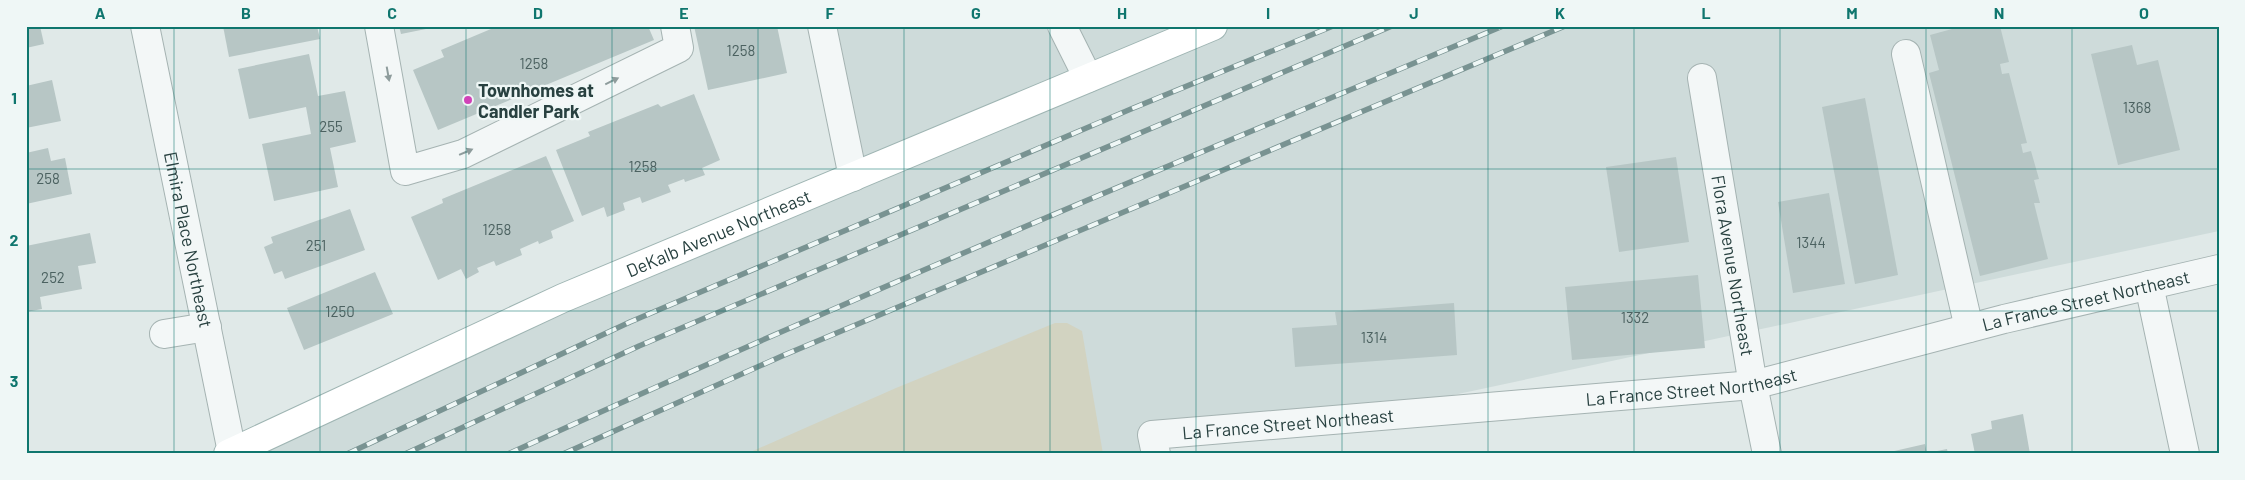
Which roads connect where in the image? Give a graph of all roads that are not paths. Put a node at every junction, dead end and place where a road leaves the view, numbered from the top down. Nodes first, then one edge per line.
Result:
1 (145, 26) edge
2 (379, 26) edge
3 (675, 26) edge
4 (822, 26) edge
5 (1062, 26) edge
6 (1212, 26) edge
7 (1906, 54) dead end
8 (1088, 78) junction
9 (1702, 78) dead end
10 (853, 177) junction
11 (2219, 269) edge
12 (2149, 285) junction
13 (207, 327) junction
14 (1969, 328) junction
15 (164, 334) dead end
16 (1753, 385) junction
17 (1154, 444) edge
18 (230, 453) edge
19 (1766, 454) edge
20 (2185, 454) edge

1 - 13 street, Elmira Place Northeast
2 -> 3 street
4 - 10 street
5 - 8 street
6 - 8 main road, DeKalb Avenue Northeast
7 - 14 street
8 - 10 main road, DeKalb Avenue Northeast
9 - 16 street, Flora Avenue Northeast
10 - 18 main road, DeKalb Avenue Northeast
11 - 12 street, La France Street Northeast
12 - 14 street, La France Street Northeast
12 - 20 street
13 - 15 street
13 - 18 street, Elmira Place Northeast
14 - 16 street, La France Street Northeast
16 - 17 street, La France Street Northeast
16 - 19 street, Flora Avenue Northeast

